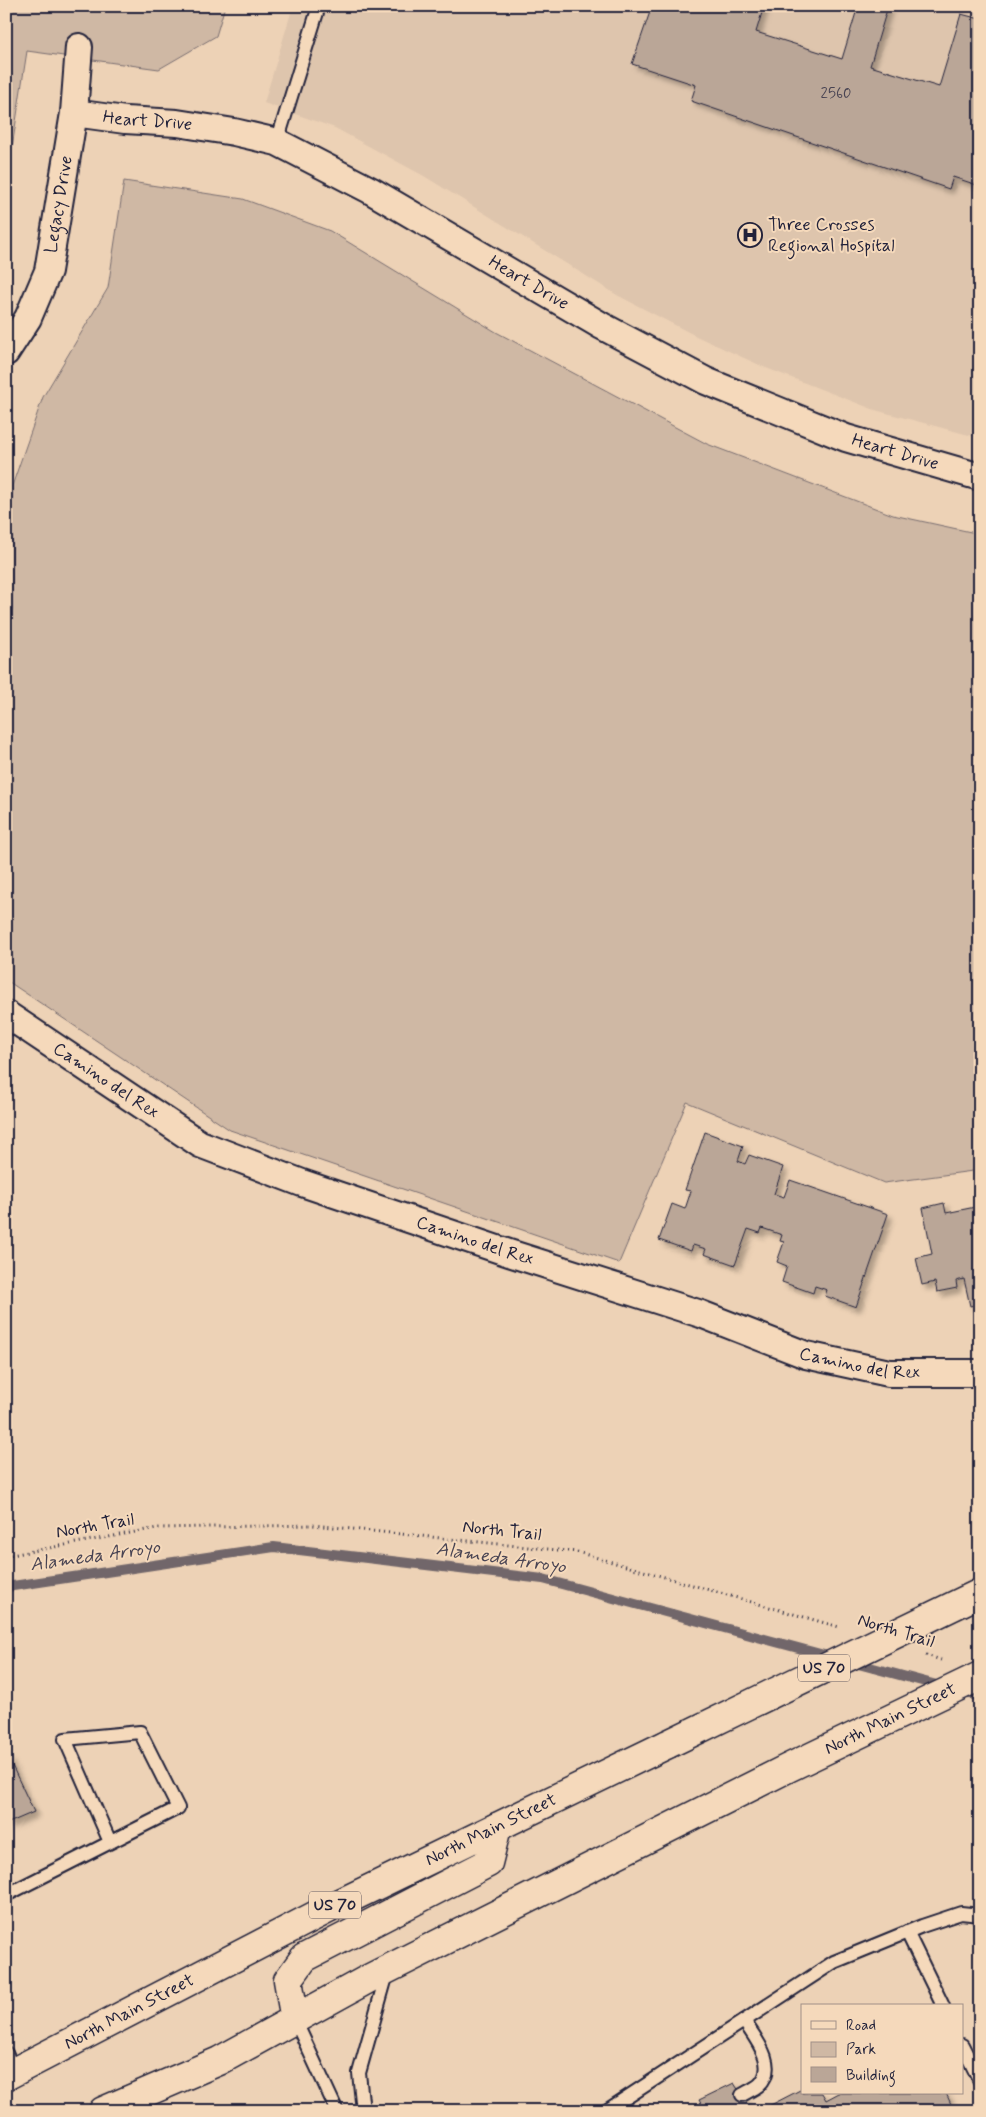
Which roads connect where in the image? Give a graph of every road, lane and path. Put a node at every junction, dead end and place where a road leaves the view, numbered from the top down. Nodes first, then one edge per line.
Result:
1 (318, 6) edge
2 (79, 47) dead end
3 (74, 113) junction
4 (276, 142) junction
5 (6, 352) edge
6 (980, 477) edge
7 (6, 1014) edge
8 (980, 1373) edge
9 (6, 1556) edge
10 (980, 1593) edge
11 (848, 1630) dead end
12 (923, 1654) dead end
13 (942, 1660) dead end
14 (980, 1676) edge
15 (497, 1827) junction
16 (110, 1842) junction
17 (6, 1895) edge
18 (980, 1914) edge
19 (907, 1932) junction
20 (378, 1973) junction
21 (942, 2004) edge
22 (295, 2020) junction
23 (744, 2021) junction
24 (964, 2049) edge
25 (9, 2067) edge
26 (980, 2081) edge
27 (742, 2095) dead end
28 (610, 2110) edge
29 (103, 2111) edge
30 (337, 2111) edge
31 (363, 2111) edge

1 - 4 lane
2 - 3 street, Legacy Drive
3 - 4 street, Heart Drive
3 - 5 street, Legacy Drive
4 - 6 street, Heart Drive
7 - 8 street, Camino del Rex
9 - 11 path, North Trail
10 - 15 main road, North Main Street / US 70, bridge
12 - 13 path, North Trail
14 - 20 main road, North Main Street
15 - 22 main road
15 - 25 main road, North Main Street / US 70
16 - 16 lane
16 - 17 lane
18 - 19 lane
19 - 21 lane
19 - 23 lane
20 - 22 main road, North Main Street
20 - 31 lane
22 - 29 main road, North Main Street
22 - 30 lane
23 - 27 lane
23 - 28 lane
24 - 26 lane

